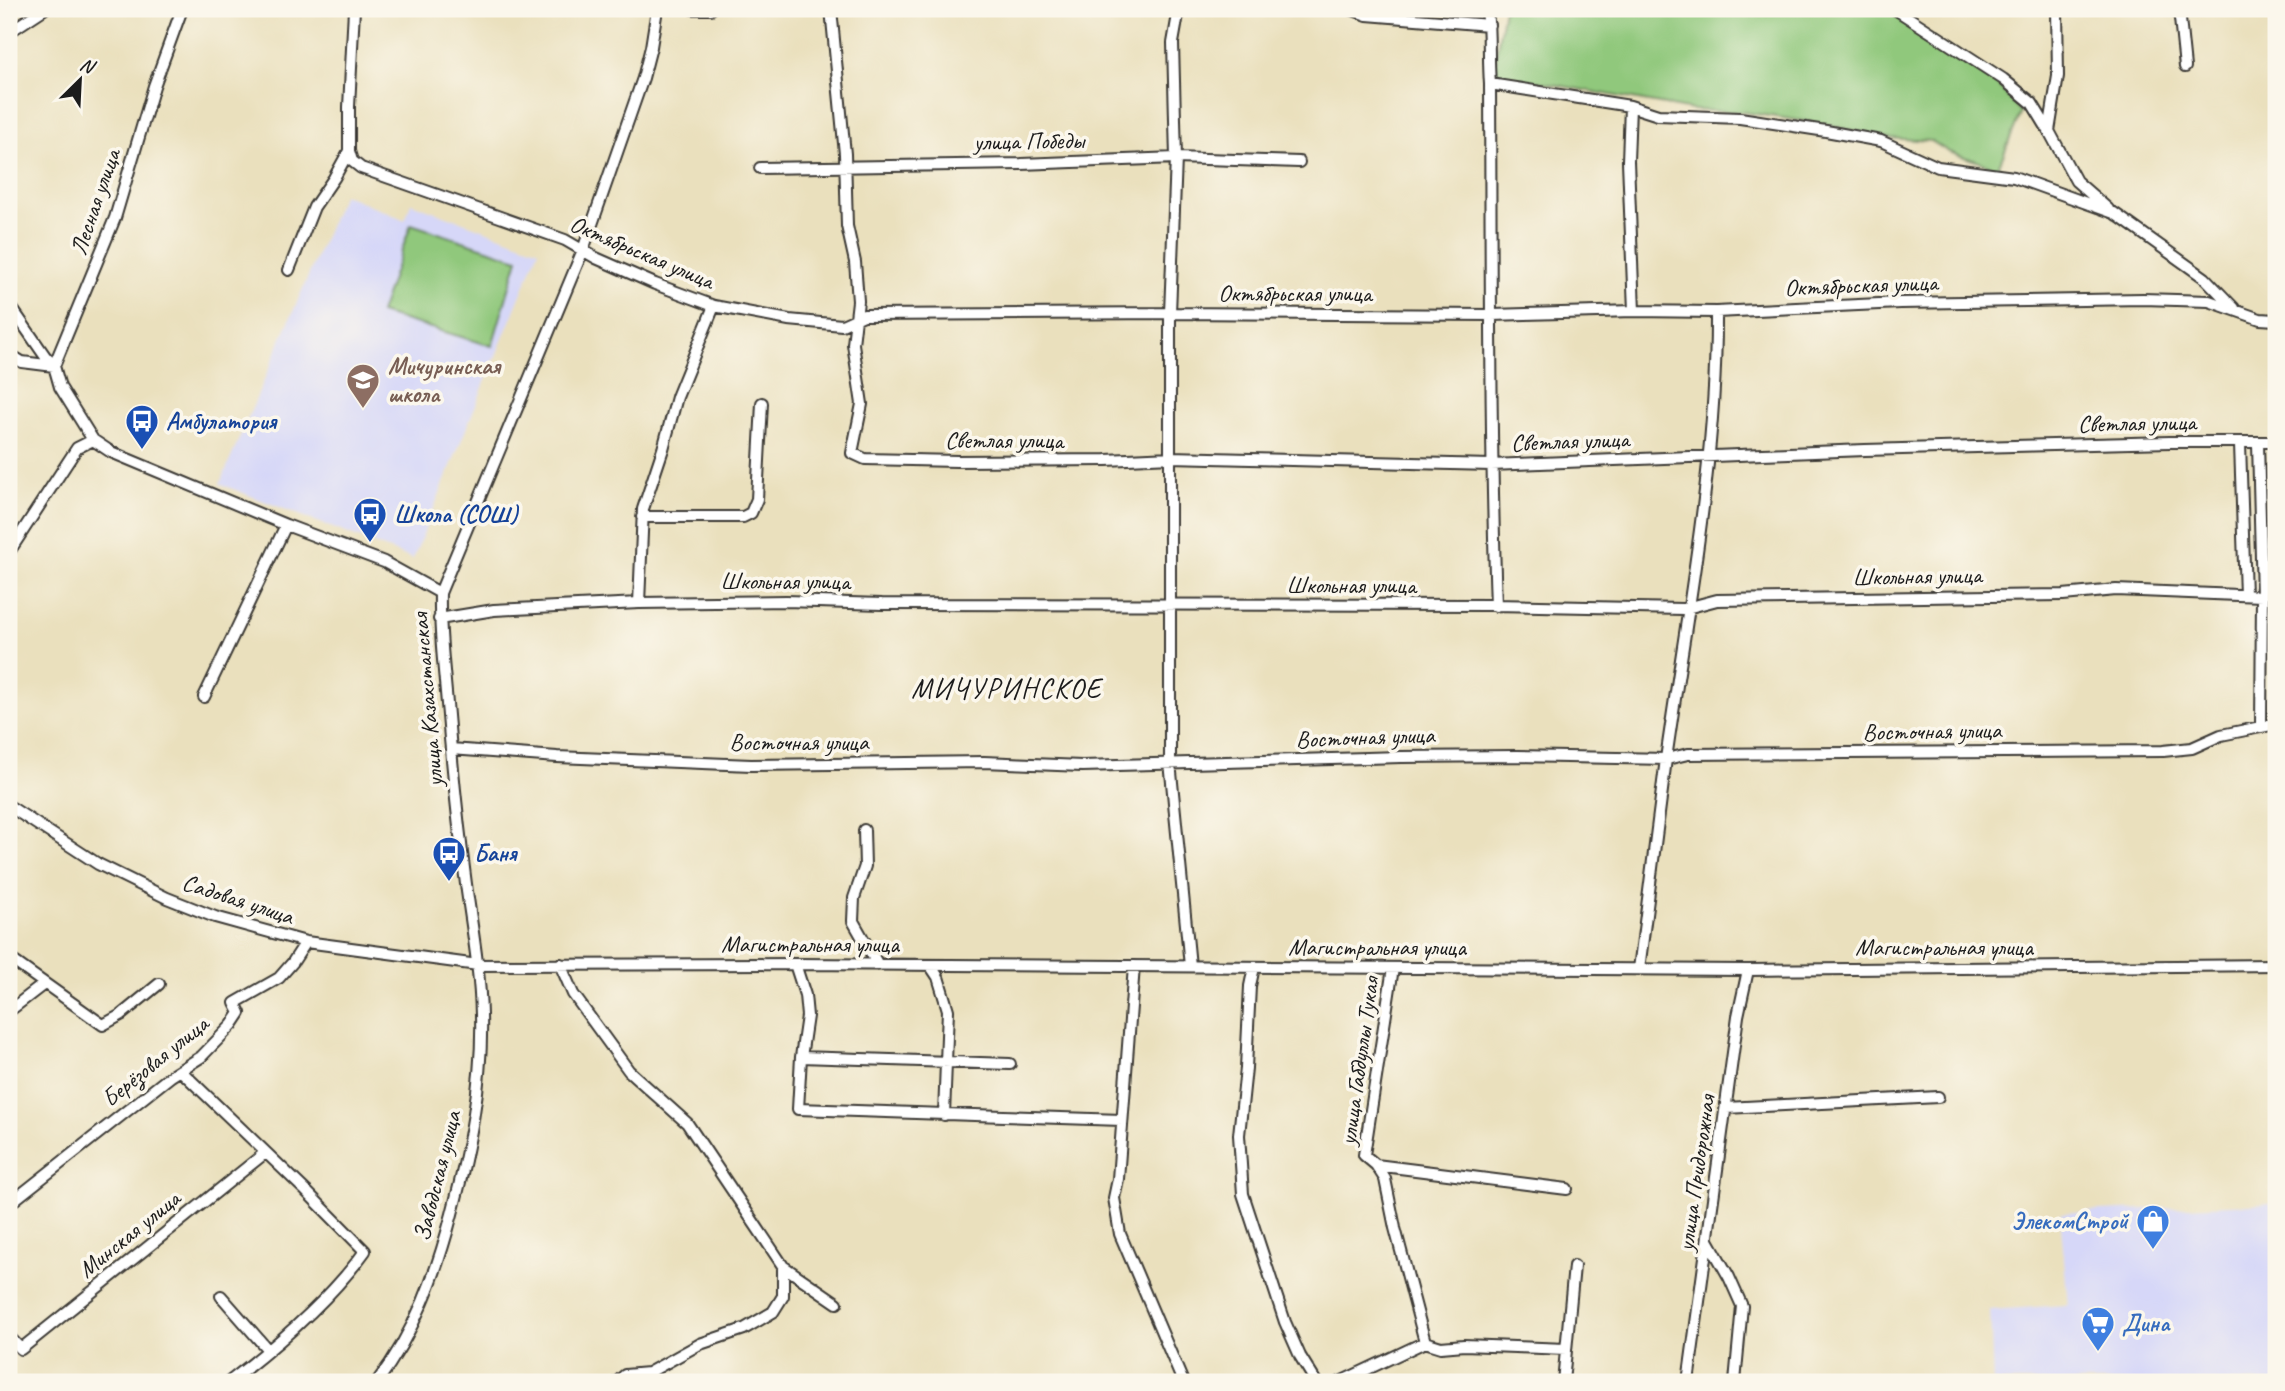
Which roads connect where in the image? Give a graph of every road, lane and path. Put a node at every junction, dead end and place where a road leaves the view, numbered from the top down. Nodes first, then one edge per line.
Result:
1 (44, 9) edge
2 (182, 9) edge
3 (355, 9) edge
4 (656, 9) edge
5 (693, 9) edge
6 (711, 9) edge
7 (831, 9) edge
8 (1179, 9) edge
9 (1350, 9) edge
10 (1487, 9) edge
11 (1895, 9) edge
12 (2057, 9) edge
13 (2179, 9) edge
14 (1489, 25) junction
15 (9, 32) edge
16 (2185, 67) dead end
17 (1490, 84) junction
18 (1630, 106) junction
19 (2049, 131) junction
20 (349, 152) junction
21 (1176, 158) junction
22 (1299, 162) dead end
23 (845, 166) junction
24 (760, 168) dead end
25 (2114, 213) junction
26 (583, 250) junction
27 (289, 270) dead end
28 (9, 304) edge
29 (714, 306) junction
30 (2235, 310) junction
31 (1634, 312) junction
32 (1716, 312) junction
33 (1170, 313) junction
34 (1492, 315) junction
35 (857, 318) junction
36 (2276, 320) edge
37 (9, 354) edge
38 (54, 366) junction
39 (762, 403) dead end
40 (93, 440) junction
41 (2276, 442) edge
42 (2258, 443) junction
43 (2239, 444) junction
44 (1171, 457) junction
45 (1707, 457) junction
46 (1491, 465) junction
47 (642, 517) junction
48 (286, 525) junction
49 (11, 544) edge
50 (440, 593) junction
51 (2245, 595) junction
52 (2262, 596) junction
53 (639, 603) junction
54 (1169, 606) junction
55 (1496, 606) junction
56 (1691, 607) junction
57 (439, 619) junction
58 (204, 697) dead end
59 (2276, 724) edge
60 (2261, 726) junction
61 (451, 749) junction
62 (1667, 758) junction
63 (1170, 762) junction
64 (9, 806) edge
65 (864, 830) dead end
66 (306, 942) junction
67 (9, 958) edge
68 (560, 964) junction
69 (795, 964) junction
70 (478, 965) junction
71 (878, 965) junction
72 (930, 965) junction
73 (2276, 965) edge
74 (1134, 966) junction
75 (1189, 967) junction
76 (1254, 967) junction
77 (1393, 968) junction
78 (1639, 969) junction
79 (1748, 970) junction
80 (44, 984) junction
81 (159, 984) dead end
82 (9, 1011) edge
83 (801, 1057) junction
84 (946, 1062) junction
85 (1010, 1063) dead end
86 (180, 1070) junction
87 (1938, 1097) dead end
88 (1726, 1108) junction
89 (944, 1115) junction
90 (1122, 1121) junction
91 (265, 1153) junction
92 (1376, 1165) junction
93 (1567, 1189) dead end
94 (9, 1204) edge
95 (1708, 1240) junction
96 (783, 1266) junction
97 (1574, 1266) dead end
98 (220, 1296) dead end
99 (837, 1303) dead end
100 (9, 1337) edge
101 (1426, 1342) junction
102 (1566, 1349) junction
103 (268, 1350) junction
104 (229, 1382) edge
105 (377, 1382) edge
106 (617, 1382) edge
107 (1183, 1382) edge
108 (1316, 1382) edge
109 (1340, 1382) edge
110 (1563, 1382) edge
111 (1688, 1382) edge
112 (1735, 1382) edge

1 - 15 street
2 - 38 street, Лесная улица
3 - 20 street
4 - 26 street, улица Казахстанская
5 - 6 street
7 - 23 street
8 - 21 street
9 - 14 street
10 - 14 street
11 - 19 street
12 - 19 street
13 - 16 street
14 - 17 street
17 - 18 street
17 - 34 street
18 - 25 street
18 - 31 street
19 - 25 street
20 - 26 street, Октябрьская улица
20 - 27 street
21 - 22 street, улица Победы
21 - 23 street, улица Победы
21 - 33 street
23 - 24 street, улица Победы
23 - 35 street
25 - 30 street
26 - 29 street, Октябрьская улица
26 - 50 street, улица Казахстанская
28 - 38 street
29 - 35 street, Октябрьская улица
29 - 47 street
30 - 32 street, Октябрьская улица
30 - 36 street, Октябрьская улица
31 - 32 street, Октябрьская улица
31 - 34 street, Октябрьская улица
32 - 45 street
33 - 34 street, Октябрьская улица
33 - 35 street, Октябрьская улица
33 - 44 street
34 - 46 street
35 - 44 street, Светлая улица
37 - 38 street
38 - 40 street
39 - 47 street
40 - 48 street
40 - 49 street
41 - 42 street, Светлая улица
42 - 43 street, Светлая улица
42 - 52 street
43 - 45 street, Светлая улица
43 - 51 street
44 - 46 street, Светлая улица
44 - 54 street
45 - 46 street, Светлая улица
45 - 56 street
46 - 55 street
47 - 53 street
48 - 50 street
48 - 58 street
50 - 57 street, улица Казахстанская
51 - 52 street, Школьная улица
51 - 56 street, Школьная улица
52 - 60 street
53 - 54 street, Школьная улица
53 - 57 street, Школьная улица
54 - 55 street, Школьная улица
54 - 63 street
55 - 56 street, Школьная улица
56 - 62 street
57 - 61 street, улица Казахстанская
59 - 60 street, Восточная улица
60 - 62 street, Восточная улица
61 - 63 street, Восточная улица
61 - 70 street, улица Казахстанская
62 - 63 street, Восточная улица
62 - 78 street
63 - 75 street
64 - 66 street, Садовая улица
65 - 71 street
66 - 70 street, Садовая улица
66 - 86 street, Берёзовая улица
67 - 80 street
68 - 69 street, Магистральная улица
68 - 70 street, Магистральная улица
68 - 96 street
69 - 71 street, Магистральная улица
69 - 83 street
70 - 105 street, Заводская улица
71 - 72 street, Магистральная улица
72 - 74 street, Магистральная улица
72 - 84 street
73 - 79 street, Магистральная улица
74 - 75 street, Магистральная улица
74 - 90 street
75 - 76 street, Магистральная улица
76 - 77 street, Магистральная улица
76 - 108 street
77 - 78 street, Магистральная улица
77 - 92 street, улица Габдуллы Тукая
78 - 79 street, Магистральная улица
79 - 88 street, улица Придорожная
80 - 81 street
80 - 82 street
83 - 84 street
83 - 89 street
84 - 85 street
84 - 89 street
86 - 91 street
86 - 94 street, Берёзовая улица
87 - 88 street
88 - 95 street, улица Придорожная
89 - 90 street
90 - 107 street
91 - 100 street, Минская улица
91 - 103 street
92 - 93 street
92 - 101 street, улица Габдуллы Тукая
95 - 111 street, улица Придорожная
95 - 112 street
96 - 99 street
96 - 106 street
97 - 102 street
98 - 103 street
101 - 102 street
101 - 109 street
102 - 110 street
103 - 104 street

